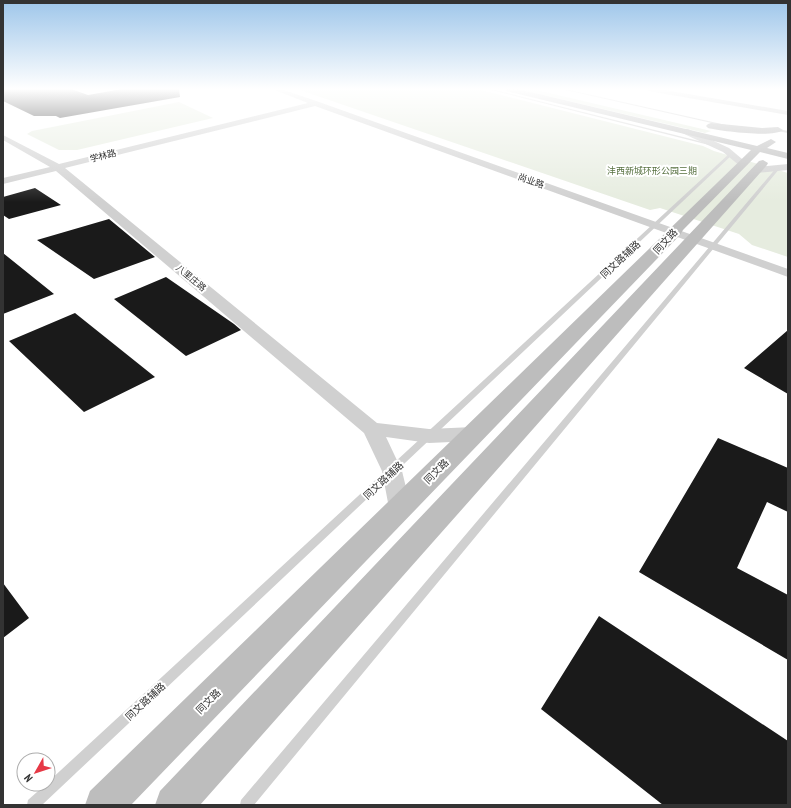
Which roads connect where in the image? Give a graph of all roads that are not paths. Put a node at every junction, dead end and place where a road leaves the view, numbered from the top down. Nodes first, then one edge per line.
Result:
1 (215, 127) edge
2 (385, 127) edge
3 (639, 127) edge
4 (669, 127) edge
5 (702, 127) edge
6 (720, 127) edge
7 (732, 127) edge
8 (742, 129) junction
9 (685, 131) junction
10 (3, 137) edge
11 (716, 146) junction
12 (770, 152) edge
13 (55, 166) junction
14 (3, 177) edge
15 (3, 180) edge
16 (686, 233) junction
17 (788, 266) edge
18 (788, 273) edge
19 (372, 429) junction
20 (473, 434) junction
21 (429, 436) junction
22 (392, 471) junction
23 (400, 508) junction
24 (33, 805) edge
25 (104, 805) edge
26 (174, 805) edge
27 (246, 805) edge

1 - 13 street, 学林路
2 - 16 street, 尚业路
3 - 11 lane
4 - 9 main road
5 - 12 main road
6 - 8 main road
7 - 8 lane
8 - 12 main road
9 - 11 street
9 - 12 main road
10 - 13 street, 八里庄路
11 - 12 street
12 - 16 main road, 同文路
12 - 16 lane, 同文路辅路
13 - 14 street, 学林路
13 - 15 street, 学林路
13 - 19 street, 八里庄路
16 - 17 street, 尚业路
16 - 18 street, 尚业路
16 - 20 main road, 同文路
16 - 21 lane, 同文路辅路
16 - 26 main road, 同文路
16 - 27 lane, 同文路辅路
19 - 21 street
19 - 22 street
20 - 21 street
20 - 23 main road, 同文路
21 - 22 lane, 同文路辅路
22 - 23 street
22 - 24 lane, 同文路辅路
23 - 25 main road, 同文路

